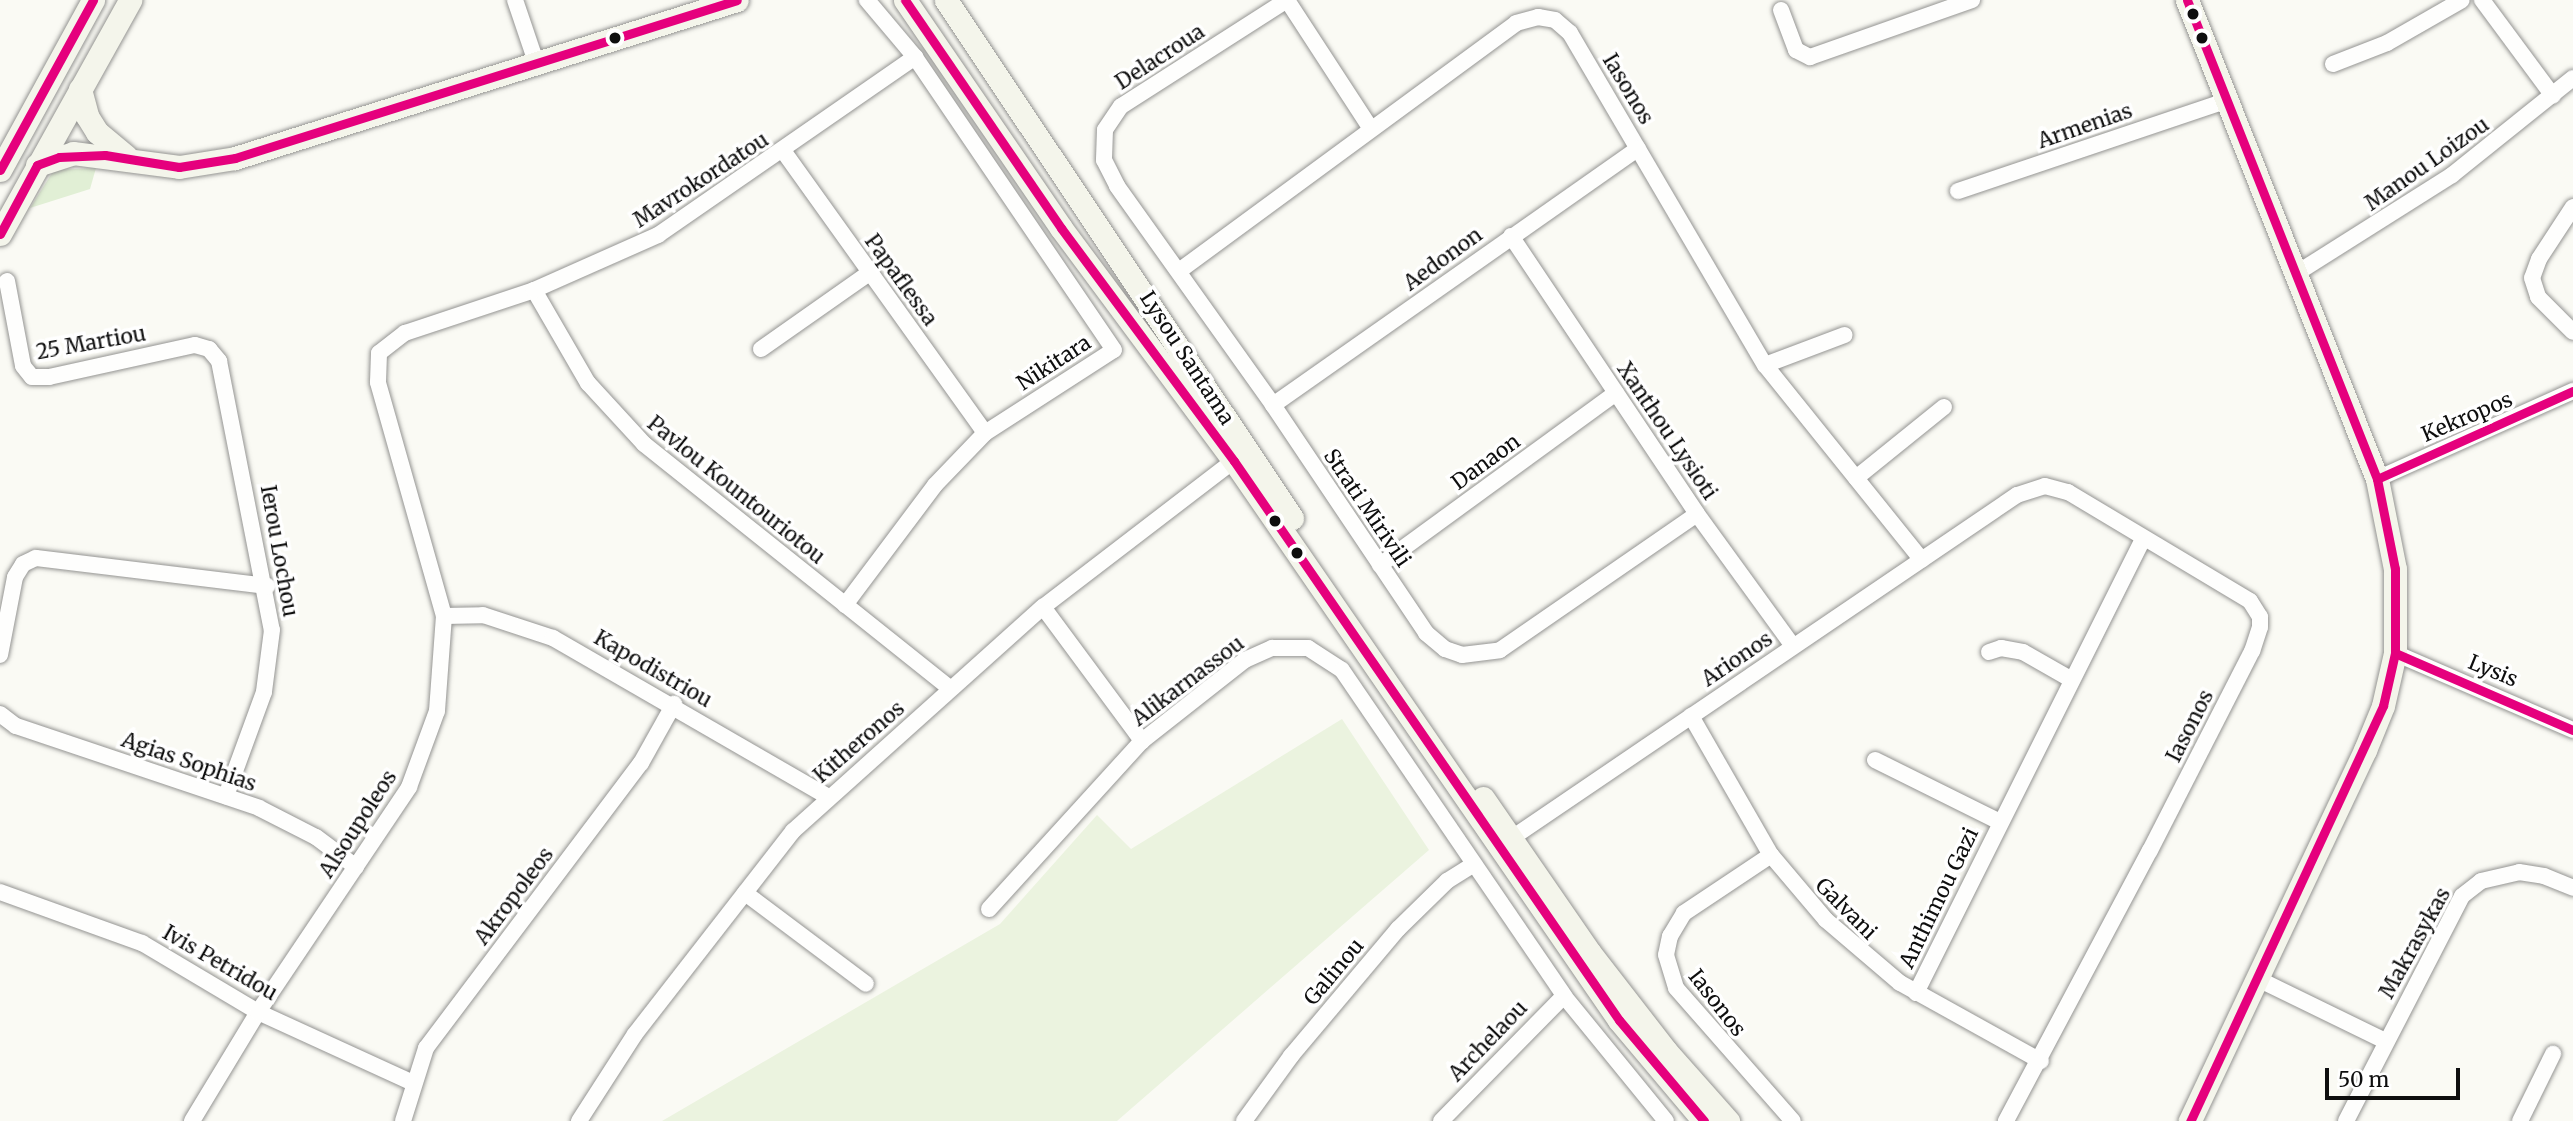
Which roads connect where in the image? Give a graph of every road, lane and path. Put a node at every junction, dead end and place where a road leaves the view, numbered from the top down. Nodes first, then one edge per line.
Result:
1 (93, 0) edge
2 (130, 0) edge
3 (514, 0) edge
4 (737, 0) edge
5 (867, 0) edge
6 (905, 0) edge
7 (946, 0) edge
8 (1287, 0) edge
9 (1972, 0) edge
10 (2187, 0) edge
11 (2462, 0) edge
12 (2482, 0) edge
13 (1781, 10) dead end
14 (915, 57) junction
15 (2333, 64) dead end
16 (537, 65) junction
17 (2573, 78) edge
18 (80, 89) junction
19 (2553, 96) junction
20 (2225, 101) junction
21 (1371, 129) junction
22 (1103, 138) joint
23 (1638, 148) junction
24 (784, 152) junction
25 (135, 162) junction
26 (37, 165) junction
27 (0, 170) edge
28 (1958, 191) dead end
29 (2573, 207) edge
30 (0, 234) edge
31 (1511, 236) junction
32 (1179, 271) junction
33 (2297, 272) junction
34 (869, 273) junction
35 (7, 281) dead end
36 (534, 290) junction
37 (2573, 331) edge
38 (1844, 335) dead end
39 (761, 349) dead end
40 (214, 352) joint
41 (379, 353) joint
42 (1765, 365) junction
43 (2573, 391) edge
44 (1616, 393) junction
45 (1273, 405) junction
46 (1944, 407) dead end
47 (985, 433) junction
48 (1241, 456) junction
49 (1856, 478) junction
50 (2377, 479) junction
51 (2000, 506) joint
52 (1697, 514) junction
53 (2143, 539) junction
54 (1922, 560) junction
55 (1380, 565) junction
56 (267, 586) junction
57 (845, 605) junction
58 (1042, 607) junction
59 (444, 616) junction
60 (1793, 646) junction
61 (1989, 652) dead end
62 (2395, 653) junction
63 (0, 655) edge
64 (2072, 680) junction
65 (950, 688) junction
66 (674, 704) junction
67 (0, 713) edge
68 (1691, 716) junction
69 (2573, 730) edge
70 (1142, 741) junction
71 (1875, 760) dead end
72 (226, 796) junction
73 (828, 797) junction
74 (2000, 822) junction
75 (1504, 843) junction
76 (1772, 855) junction
77 (1473, 865) junction
78 (356, 867) junction
79 (2573, 888) edge
80 (0, 892) edge
81 (745, 892) junction
82 (989, 909) dead end
83 (2258, 979) junction
84 (866, 984) dead end
85 (1916, 993) junction
86 (1564, 996) junction
87 (258, 1012) junction
88 (2385, 1041) junction
89 (2553, 1054) dead end
90 (2041, 1061) junction
91 (413, 1083) junction
92 (1445, 1120) edge
93 (191, 1121) edge
94 (403, 1121) edge
95 (579, 1121) edge
96 (1244, 1121) edge
97 (1666, 1121) edge
98 (1704, 1121) edge
99 (1728, 1121) edge
100 (1793, 1121) edge
101 (2006, 1121) edge
102 (2190, 1121) edge
103 (2346, 1121) edge
104 (2519, 1121) edge

1 - 27 main road
2 - 18 main road
3 - 16 street
4 - 16 main road
5 - 14 street, Nikitara
6 - 48 main road, Lysou Santama
7 - 48 main road, Lysou Santama
8 - 21 street
8 - 22 street, Delacroua
9 - 13 street
10 - 20 main road
11 - 15 street
12 - 19 street
14 - 24 street, Mavrokordatou
14 - 47 street, Nikitara
16 - 25 main road
17 - 19 street, Manou Loizou
18 - 25 main road
18 - 26 main road
19 - 33 street, Manou Loizou
20 - 28 street, Armenias
20 - 33 main road
21 - 23 street, Iasonos
21 - 32 street, Iasonos
22 - 32 street, Strati Mirivili
23 - 31 street, Aedonon
23 - 42 street, Iasonos
24 - 34 street, Papaflessa
24 - 36 street, Mavrokordatou
25 - 26 main road
26 - 30 main road
29 - 37 street
31 - 44 street, Xanthou Lysioti
31 - 45 street, Aedonon
32 - 45 street, Strati Mirivili
33 - 50 main road
34 - 39 street
34 - 47 street, Papaflessa
35 - 40 street, 25 Martiou
36 - 41 street, Mavrokordatou
36 - 57 street, Pavlou Kountouriotou
38 - 42 street
40 - 56 street, Ierou Lochou
41 - 59 street, Alsoupoleos
42 - 49 street, Iasonos
43 - 50 street, Kekropos
44 - 52 street, Xanthou Lysioti
44 - 55 street, Danaon
45 - 55 street, Strati Mirivili
46 - 49 street
47 - 57 street, Nikitara
48 - 58 street, Kitheronos
48 - 75 main road, Lysou Santama
49 - 54 street, Iasonos
50 - 62 main road
51 - 53 street, Iasonos
51 - 54 street, Arionos
52 - 55 street, Strati Mirivili
52 - 60 street, Xanthou Lysioti
53 - 64 street, Anthimou Gazi
53 - 90 street, Iasonos
54 - 60 street, Arionos
56 - 63 street
56 - 72 street, Ierou Lochou
57 - 65 street, Pavlou Kountouriotou
58 - 65 street, Kitheronos
58 - 70 street
59 - 66 street, Kapodistriou
59 - 78 street, Alsoupoleos
60 - 68 street, Arionos
61 - 64 street
62 - 69 street, Lysis
62 - 83 main road
64 - 74 street, Anthimou Gazi
65 - 73 street, Kitheronos
66 - 73 street, Kapodistriou
66 - 91 street, Akropoleos
67 - 72 street, Agias Sophias
68 - 75 street, Arionos
68 - 76 street, Galvani
70 - 77 street, Alikarnassou
70 - 82 street, Alikarnassou
71 - 74 street, Anthimou Gazi
72 - 78 street, Agias Sophias
73 - 81 street, Kitheronos
74 - 85 street, Anthimou Gazi
75 - 98 main road, Lysou Santama
75 - 99 main road, Lysou Santama
76 - 85 street, Galvani
76 - 100 street, Iasonos
77 - 86 street, Alikarnassou
77 - 96 street, Galinou
78 - 87 street, Alsoupoleos
79 - 88 street, Makrasykas
80 - 87 street, Ivis Petridou
81 - 84 street
81 - 95 street, Kitheronos
83 - 88 street
83 - 102 main road
85 - 90 street, Galvani
86 - 92 street, Archelaou
86 - 97 street, Alikarnassou
87 - 91 street, Ivis Petridou
87 - 93 street, Alsoupoleos
88 - 103 street, Makrasykas
89 - 104 street
90 - 101 street, Iasonos
91 - 94 street, Akropoleos

